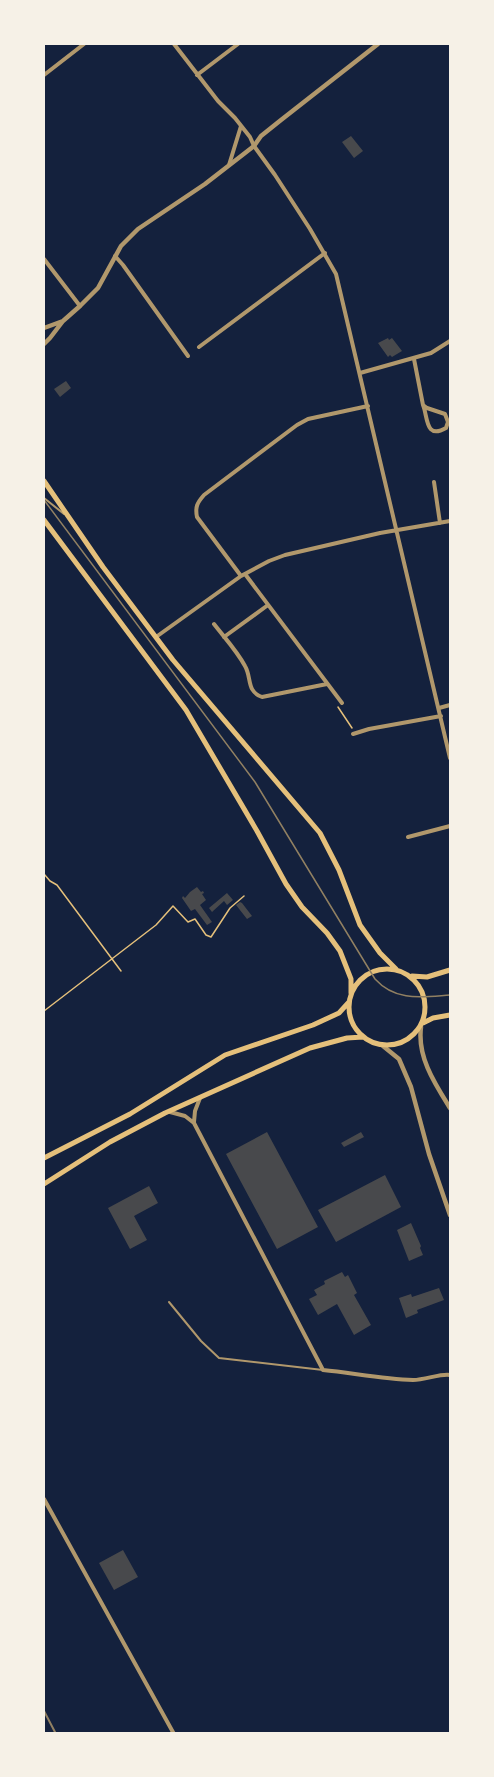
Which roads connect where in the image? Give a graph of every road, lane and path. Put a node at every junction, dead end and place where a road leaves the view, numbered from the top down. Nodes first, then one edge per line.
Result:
1 (84, 44) edge
2 (174, 44) edge
3 (238, 44) edge
4 (378, 44) edge
5 (44, 75) edge
6 (197, 75) junction
7 (241, 125) junction
8 (254, 146) junction
9 (229, 166) junction
10 (325, 252) junction
11 (115, 256) junction
12 (44, 259) edge
13 (80, 306) junction
14 (63, 321) junction
15 (44, 328) edge
16 (450, 341) edge
17 (44, 344) edge
18 (199, 347) dead end
19 (188, 356) dead end
20 (414, 359) junction
21 (360, 373) junction
22 (423, 405) junction
23 (368, 406) junction
24 (44, 481) edge
25 (434, 482) dead end
26 (44, 498) edge
27 (44, 518) edge
28 (450, 521) edge
29 (73, 522) junction
30 (440, 523) junction
31 (396, 531) junction
32 (243, 575) junction
33 (268, 605) junction
34 (214, 624) dead end
35 (156, 637) junction
36 (224, 637) junction
37 (327, 684) junction
38 (340, 705) joint
39 (450, 705) edge
40 (439, 708) junction
41 (441, 717) junction
42 (355, 734) joint
43 (450, 758) edge
44 (450, 826) edge
45 (408, 837) dead end
46 (44, 874) edge
47 (244, 896) dead end
48 (112, 960) junction
49 (396, 969) junction
50 (450, 970) edge
51 (121, 971) dead end
52 (411, 976) junction
53 (351, 993) junction
54 (349, 1002) junction
55 (44, 1011) edge
56 (450, 1016) edge
57 (422, 1025) junction
58 (363, 1037) junction
59 (383, 1046) junction
60 (200, 1098) junction
61 (450, 1108) edge
62 (169, 1112) junction
63 (194, 1123) junction
64 (44, 1158) edge
65 (44, 1184) edge
66 (450, 1215) edge
67 (169, 1302) dead end
68 (323, 1370) junction
69 (450, 1375) edge
70 (44, 1499) edge
71 (174, 1734) edge

1 - 5 street
2 - 6 street
3 - 6 street
4 - 8 street
6 - 7 street
7 - 8 street
7 - 9 street
8 - 9 street
8 - 10 street
9 - 11 street
10 - 18 street
10 - 21 street
11 - 13 street
11 - 19 street
12 - 13 street
13 - 14 street
14 - 15 street
14 - 17 street
16 - 20 street
20 - 21 street
20 - 22 street
21 - 23 street
22 - 22 street
23 - 31 street
23 - 32 street
24 - 29 main road
25 - 30 street
26 - 29 lane
27 - 53 main road
28 - 30 street
29 - 35 main road
30 - 31 street
31 - 32 street
31 - 40 street
32 - 33 street
32 - 35 street
33 - 36 street
33 - 37 street
34 - 36 street
35 - 49 main road
36 - 37 street
37 - 38 street
38 - 42 path
39 - 40 street
40 - 41 street
41 - 42 street
41 - 43 street
44 - 45 street
46 - 48 path
47 - 48 path
48 - 51 path
48 - 55 path
49 - 52 main road
49 - 53 main road
50 - 52 main road
52 - 57 main road
53 - 54 main road
54 - 58 main road
54 - 64 main road
56 - 57 main road
57 - 59 main road
57 - 61 street
58 - 59 main road
58 - 60 main road
59 - 66 street
60 - 62 main road
60 - 63 street
62 - 63 street
62 - 65 main road
63 - 68 street
67 - 68 lane
68 - 69 street
70 - 71 street

